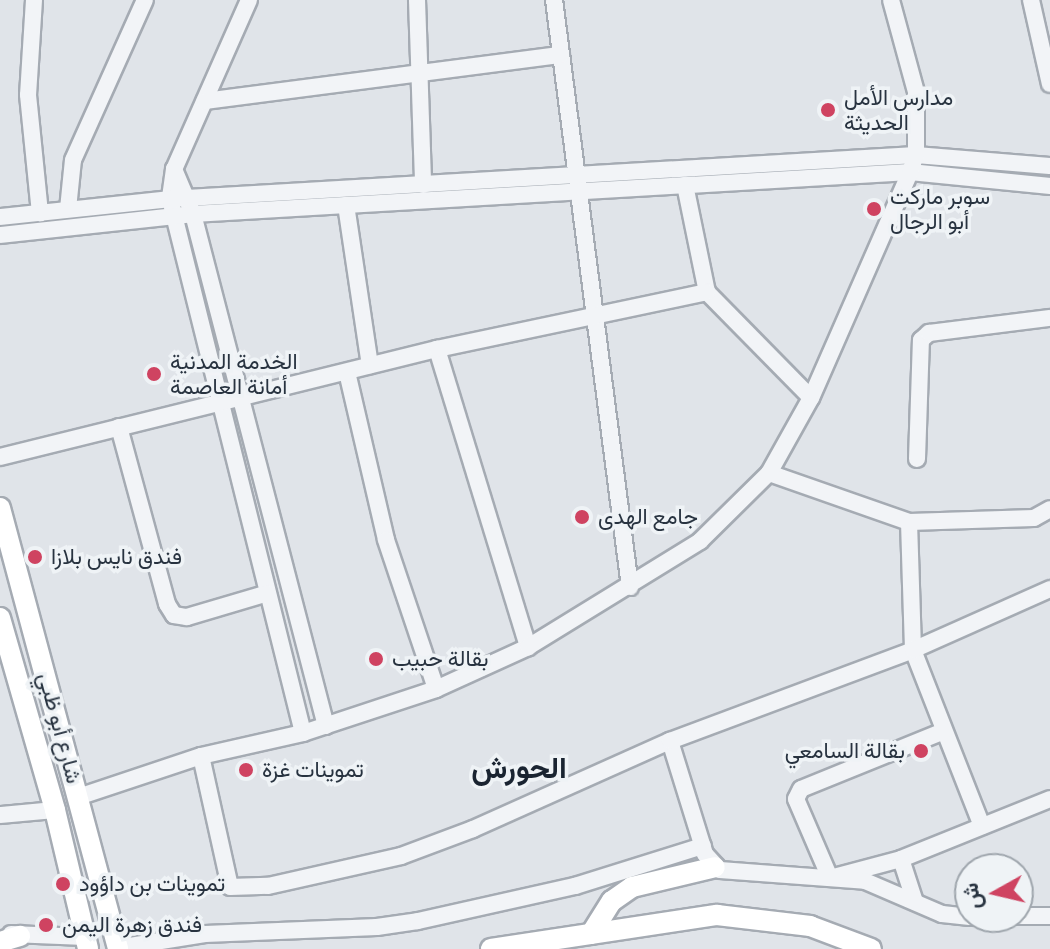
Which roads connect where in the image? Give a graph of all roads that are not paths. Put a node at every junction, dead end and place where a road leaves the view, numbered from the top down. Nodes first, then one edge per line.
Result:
1 (34, 0) edge
2 (145, 0) edge
3 (249, 0) edge
4 (417, 0) edge
5 (554, 0) edge
6 (891, 0) edge
7 (1031, 0) edge
8 (561, 55) junction
9 (423, 70) junction
10 (1050, 84) edge
11 (205, 101) junction
12 (916, 155) junction
13 (1050, 166) edge
14 (174, 169) junction
15 (910, 172) junction
16 (423, 185) junction
17 (577, 185) junction
18 (685, 185) junction
19 (1050, 186) edge
20 (170, 199) junction
21 (346, 205) junction
22 (191, 206) junction
23 (68, 209) junction
24 (40, 213) junction
25 (175, 216) junction
26 (0, 217) edge
27 (0, 235) edge
28 (707, 292) junction
29 (592, 314) junction
30 (1050, 318) edge
31 (437, 349) junction
32 (370, 365) junction
33 (347, 372) junction
34 (238, 395) junction
35 (811, 398) junction
36 (221, 399) junction
37 (119, 427) junction
38 (0, 457) edge
39 (917, 459) dead end
40 (769, 473) junction
41 (0, 508) edge
42 (1050, 509) edge
43 (909, 522) junction
44 (630, 587) junction
45 (1050, 589) edge
46 (268, 593) junction
47 (0, 618) edge
48 (3, 638) edge
49 (528, 647) junction
50 (913, 650) junction
51 (436, 689) junction
52 (326, 726) junction
53 (944, 731) junction
54 (303, 733) junction
55 (670, 741) junction
56 (201, 756) junction
57 (78, 797) junction
58 (1050, 799) edge
59 (55, 810) junction
60 (0, 815) edge
61 (982, 826) junction
62 (703, 846) junction
63 (901, 859) junction
64 (715, 867) junction
65 (830, 878) junction
66 (915, 902) junction
67 (954, 915) edge
68 (10, 934) edge
69 (591, 934) junction
70 (0, 942) edge
71 (86, 943) edge
72 (117, 948) edge
73 (491, 949) edge
74 (871, 949) edge

1 - 24 street
2 - 23 street
3 - 11 street
4 - 9 street
5 - 8 street
6 - 12 street
7 - 10 street
8 - 9 street
8 - 17 street
9 - 11 street
9 - 16 street
11 - 14 street
12 - 13 street
12 - 15 street
12 - 17 street
14 - 20 street
14 - 22 street
15 - 18 street
15 - 19 street
15 - 35 street
16 - 17 street
16 - 22 street
17 - 18 street
17 - 21 street
17 - 29 street
18 - 28 street
20 - 22 street
20 - 23 street
20 - 25 street
21 - 22 street
21 - 32 street
22 - 25 street
22 - 34 street
23 - 24 street
24 - 26 street
25 - 27 street
25 - 36 street
28 - 29 street
28 - 35 street
29 - 31 street
29 - 44 street
30 - 39 street
31 - 32 street
31 - 49 street
32 - 33 street
33 - 34 street
33 - 51 street
34 - 36 street
34 - 52 street
35 - 40 street
36 - 37 street
36 - 46 street
37 - 38 street
37 - 46 street
40 - 43 street
40 - 44 street
41 - 57 main road, شارع أبو ظبي
42 - 43 street
43 - 50 street
44 - 49 street
45 - 50 street
46 - 54 street
47 - 48 main road, شارع أبو ظبي
48 - 59 main road, شارع أبو ظبي
49 - 51 street
50 - 53 street
50 - 55 street
51 - 52 street
52 - 54 street
53 - 61 street
53 - 65 street
54 - 56 street
55 - 56 street
55 - 62 street
56 - 57 street
57 - 59 main road
57 - 72 main road, شارع أبو ظبي
58 - 61 street
59 - 60 street
59 - 71 main road, شارع أبو ظبي
61 - 63 street
62 - 64 street
62 - 72 street
63 - 65 street
63 - 66 street
64 - 65 street
64 - 69 main road
65 - 66 street
66 - 67 street
68 - 70 main road
68 - 71 street
69 - 73 main road
69 - 74 main road

